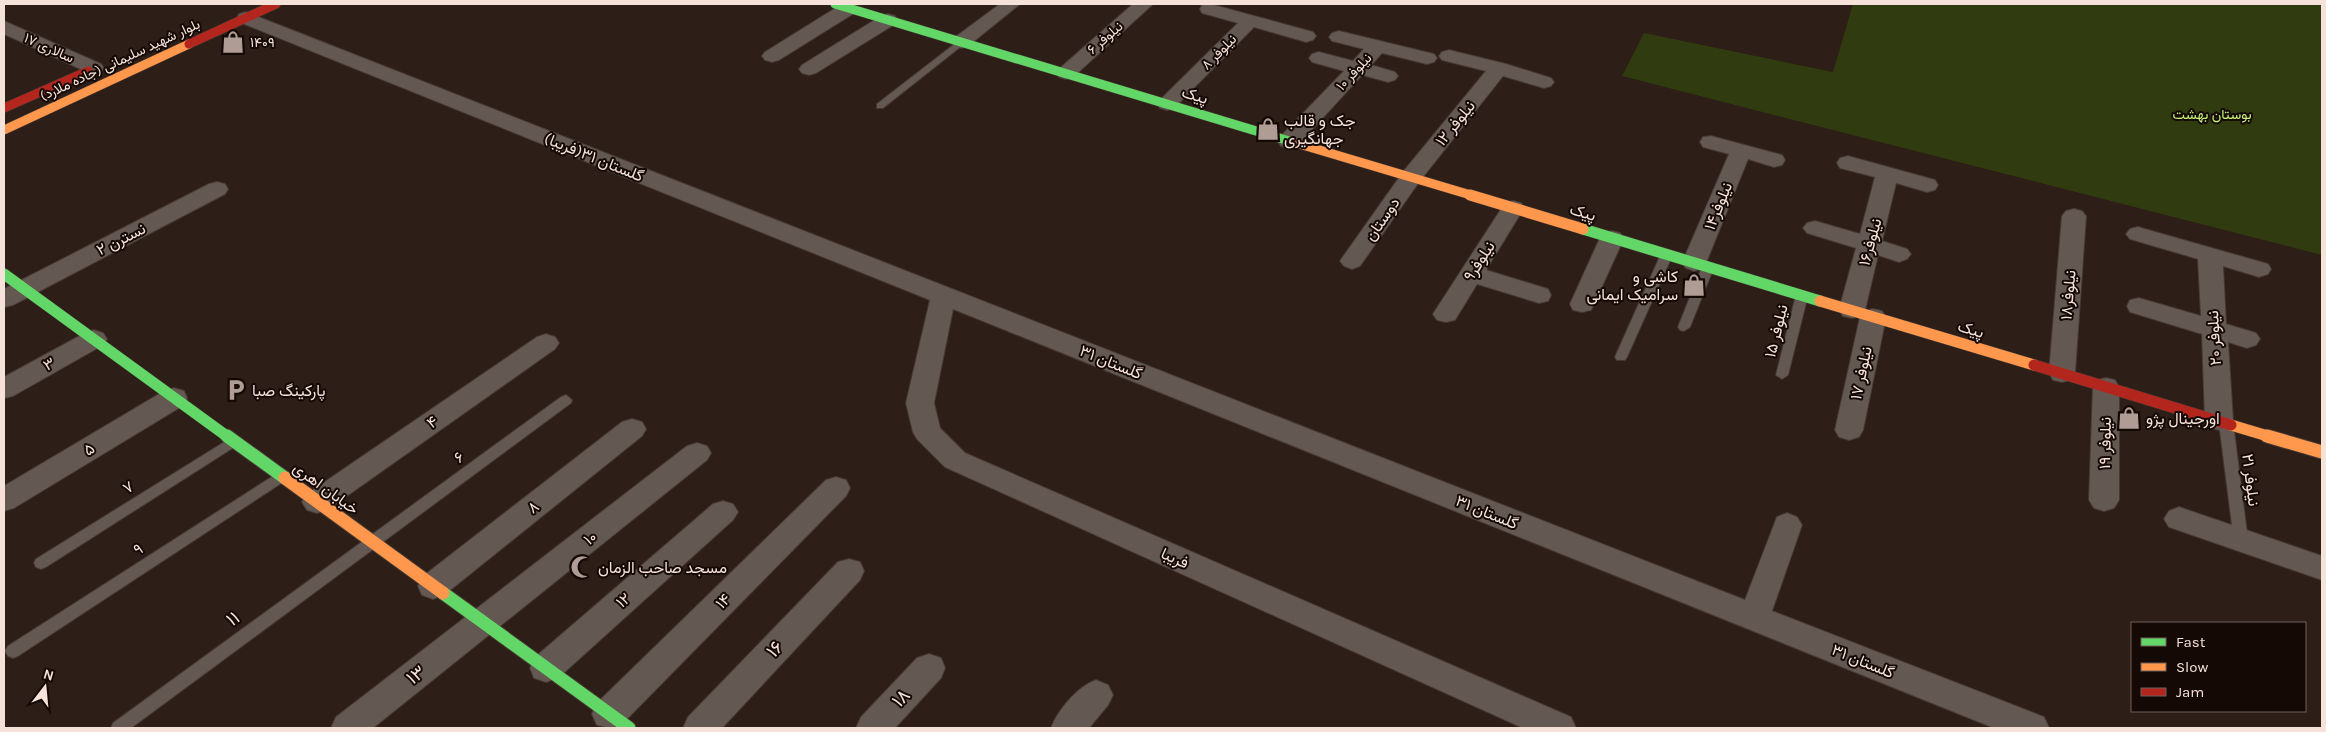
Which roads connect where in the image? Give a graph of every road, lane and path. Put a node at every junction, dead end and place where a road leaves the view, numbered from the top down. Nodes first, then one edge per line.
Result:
1 (276, 4) edge
2 (1011, 4) edge
3 (1144, 4) edge
4 (842, 6) edge
5 (1209, 9) dead end
6 (881, 13) edge
7 (246, 18) junction
8 (1250, 21) junction
9 (4, 27) edge
10 (1306, 36) dead end
11 (1339, 37) dead end
12 (961, 42) junction
13 (1377, 46) junction
14 (772, 56) dead end
15 (1449, 56) dead end
16 (1319, 58) dead end
17 (1427, 58) dead end
18 (98, 66) joint
19 (1357, 68) junction
20 (1499, 68) junction
21 (810, 69) dead end
22 (1066, 73) junction
23 (1388, 76) dead end
24 (1544, 82) dead end
25 (1167, 104) junction
26 (880, 106) dead end
27 (4, 108) edge
28 (4, 130) edge
29 (1289, 141) junction
30 (1711, 142) dead end
31 (1741, 150) junction
32 (1774, 160) dead end
33 (1848, 163) dead end
34 (1887, 174) junction
35 (1411, 177) junction
36 (1928, 185) dead end
37 (217, 189) dead end
38 (1513, 208) junction
39 (2074, 216) dead end
40 (1815, 228) dead end
41 (2138, 234) dead end
42 (1612, 238) junction
43 (1869, 245) junction
44 (1667, 254) junction
45 (1898, 254) dead end
46 (2210, 255) junction
47 (1352, 261) dead end
48 (1701, 265) junction
49 (2259, 269) dead end
50 (4, 274) edge
51 (1471, 274) junction
52 (14, 293) edge
53 (942, 295) junction
54 (1538, 295) dead end
55 (1802, 295) junction
56 (1582, 304) dead end
57 (2139, 306) dead end
58 (1863, 313) junction
59 (1446, 314) dead end
60 (1684, 327) dead end
61 (2214, 328) junction
62 (94, 339) junction
63 (2247, 339) dead end
64 (546, 343) dead end
65 (1621, 357) dead end
66 (2062, 373) junction
67 (1782, 375) dead end
68 (2106, 387) junction
69 (4, 389) edge
70 (174, 398) junction
71 (566, 400) dead end
72 (2222, 422) junction
73 (632, 429) dead end
74 (1849, 430) dead end
75 (234, 441) junction
76 (2322, 452) edge
77 (697, 453) dead end
78 (281, 476) junction
79 (836, 488) dead end
80 (4, 500) edge
81 (2104, 500) dead end
82 (317, 502) junction
83 (723, 512) dead end
84 (2179, 519) dead end
85 (1787, 525) dead end
86 (2241, 540) junction
87 (372, 542) junction
88 (41, 563) dead end
89 (2322, 568) edge
90 (849, 571) dead end
91 (433, 586) junction
92 (1754, 618) junction
93 (484, 623) junction
94 (13, 651) dead end
95 (546, 668) junction
96 (929, 668) dead end
97 (1096, 695) dead end
98 (619, 721) edge
99 (119, 728) edge
100 (348, 728) edge
101 (700, 728) edge
102 (873, 728) edge
103 (1068, 728) edge
104 (1559, 728) edge
105 (2032, 728) edge

1 - 7 street, بلوار شهید سلیمانی (جاده ملارد)
2 - 12 street
3 - 22 street, نیلوفر ۶
4 - 6 street, پیک
4 - 14 street
5 - 8 street
6 - 12 street, پیک
6 - 21 street
7 - 28 street, بلوار شهید سلیمانی (جاده ملارد)
7 - 53 street, گلستان ۳۱(فریبا)
8 - 10 street
8 - 25 street, نیلوفر ۸
9 - 18 street, سالاری ۱۷
11 - 13 street
12 - 22 street, پیک
12 - 26 lane
13 - 17 street
13 - 19 street, نیلوفر ۱۰
15 - 20 street
16 - 19 street
18 - 27 street, بلوار شهید سلیمانی (جاده ملارد)
19 - 23 street
19 - 29 street, نیلوفر ۱۰
20 - 24 street
20 - 35 street, نیلوفر ۱۲
22 - 25 street, پیک
25 - 29 street, پیک
29 - 35 street, پیک
30 - 31 street
31 - 32 street
31 - 48 street, نیلوفر۱۴
33 - 34 street
34 - 36 street
34 - 43 street, نیلوفر۱۶
35 - 38 street, پیک
35 - 47 street, دوستان
37 - 52 street, نسترن ۲
38 - 42 street, پیک
38 - 51 street, نیلوفر۹
39 - 66 street, نیلوفر۱۸
40 - 43 street
41 - 46 street
42 - 44 street, پیک
42 - 56 street
43 - 45 street
43 - 58 street, نیلوفر۱۶
44 - 48 street, پیک
44 - 65 lane
46 - 49 street
46 - 61 street, نیلوفر ۲۰
48 - 55 street, پیک
48 - 60 lane
50 - 52 street, خیابان اهری
51 - 54 street
51 - 59 street, نیلوفر۹
52 - 62 street, خیابان اهری
53 - 92 street, گلستان ۳۱
53 - 104 street, فریبا
55 - 58 street, پیک
55 - 67 lane, نیلوفر ۱۵
57 - 61 street
58 - 66 street, پیک
58 - 74 street, نیلوفر ۱۷
61 - 63 street
61 - 72 street, نیلوفر ۲۰
62 - 69 street, ۳
62 - 70 street, خیابان اهری
64 - 82 street, ۴
66 - 68 street, پیک
68 - 72 street, پیک
68 - 81 street, نیلوفر ۱۹
70 - 75 street, خیابان اهری
70 - 80 street, ۵
71 - 87 lane, ۶
72 - 76 street, پیک
72 - 86 lane, نیلوفر ۲۱
73 - 91 street, ۸
75 - 78 street, خیابان اهری
75 - 88 lane, ۷
77 - 93 street, ۱۰
78 - 82 street, خیابان اهری
78 - 94 lane, ۹
79 - 98 street, ۱۴
82 - 87 street, خیابان اهری
83 - 95 street, ۱۲
84 - 86 street
85 - 92 street
86 - 89 street
87 - 91 street, خیابان اهری
87 - 99 lane, ۱۱
90 - 101 street, ۱۶
91 - 93 street, خیابان اهری
92 - 105 street, گلستان ۳۱
93 - 95 street, خیابان اهری
93 - 100 street, ۱۳
95 - 98 street, خیابان اهری
96 - 102 street, ۱۸
97 - 103 street

